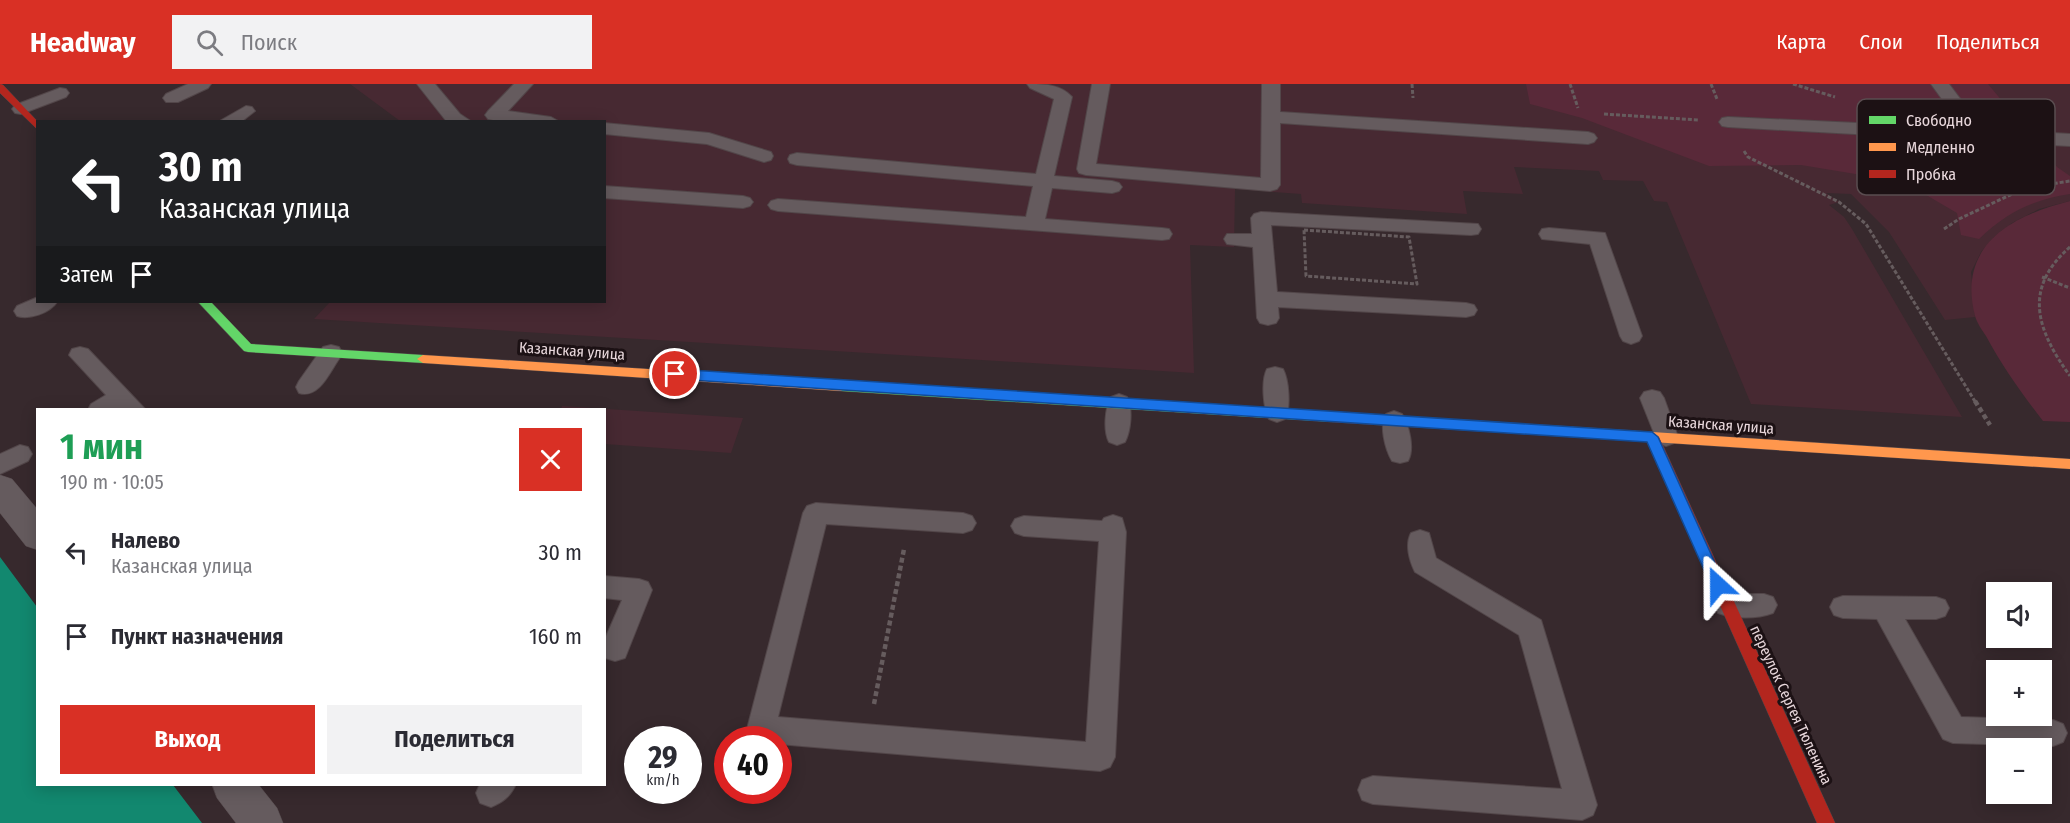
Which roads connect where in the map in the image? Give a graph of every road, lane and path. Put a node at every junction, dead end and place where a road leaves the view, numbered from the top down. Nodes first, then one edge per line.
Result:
1 (202, 84) edge
2 (426, 84) edge
3 (524, 84) edge
4 (1036, 84) edge
5 (1101, 84) edge
6 (1271, 84) edge
7 (1940, 84) edge
8 (0, 87) edge
9 (60, 93) dead end
10 (172, 98) dead end
11 (1951, 99) edge
12 (12, 108) edge
13 (246, 111) dead end
14 (1603, 114) dead end
15 (494, 115) junction
16 (1271, 117) junction
17 (230, 120) edge
18 (459, 120) edge
19 (473, 120) edge
20 (535, 120) edge
21 (1728, 122) junction
22 (36, 126) edge
23 (606, 128) edge
24 (1857, 128) edge
25 (1588, 138) dead end
26 (2055, 139) edge
27 (2070, 140) edge
28 (764, 156) dead end
29 (797, 159) dead end
30 (1044, 181) junction
31 (2070, 181) edge
32 (2055, 183) edge
33 (1142, 190) dead end
34 (606, 192) edge
35 (2011, 195) edge
36 (743, 202) dead end
37 (778, 205) dead end
38 (1034, 224) junction
39 (1471, 229) dead end
40 (1944, 229) dead end
41 (1162, 234) dead end
42 (1549, 234) dead end
43 (1234, 239) dead end
44 (1262, 240) junction
45 (2070, 247) edge
46 (1305, 254) joint
47 (2042, 277) junction
48 (2070, 288) edge
49 (44, 303) edge
50 (205, 303) edge
51 (1466, 310) dead end
52 (25, 311) dead end
53 (1631, 336) dead end
54 (331, 353) junction
55 (80, 355) dead end
56 (1275, 375) dead end
57 (2070, 376) edge
58 (307, 387) dead end
59 (1652, 398) dead end
60 (129, 403) edge
61 (1119, 403) junction
62 (108, 408) edge
63 (1276, 413) junction
64 (1394, 420) junction
65 (1990, 425) dead end
66 (1117, 436) dead end
67 (1659, 437) junction
68 (1400, 454) dead end
69 (2070, 465) edge
70 (0, 488) edge
71 (910, 519) junction
72 (963, 523) dead end
73 (1024, 526) dead end
74 (36, 533) edge
75 (1420, 540) dead end
76 (606, 587) edge
77 (1726, 605) junction
78 (1764, 605) dead end
79 (1844, 607) dead end
80 (1884, 607) junction
81 (1936, 608) dead end
82 (615, 649) dead end
83 (2053, 733) dead end
84 (868, 738) junction
85 (234, 786) edge
86 (1373, 790) dead end
87 (262, 823) edge
88 (1826, 823) edge

1 - 10 lane
2 - 18 lane
3 - 15 lane
4 - 30 lane
5 - 16 lane
6 - 16 lane
7 - 11 lane
8 - 12 street
9 - 12 lane
12 - 22 street
13 - 17 lane
14 - 21 path
15 - 19 lane
15 - 20 lane
16 - 25 lane
21 - 24 lane
21 - 65 path
23 - 28 lane
26 - 27 lane
29 - 30 lane
30 - 33 lane
30 - 38 lane
31 - 32 path
34 - 36 lane
35 - 40 path
37 - 38 lane
38 - 41 lane
39 - 44 lane
42 - 53 lane
43 - 44 lane
44 - 51 lane
45 - 47 path
46 - 46 path
47 - 48 path
47 - 57 path
49 - 52 lane
50 - 54 street, Казанская улица
54 - 58 lane
54 - 61 street, Казанская улица
55 - 60 lane
56 - 63 lane
59 - 67 lane
60 - 62 lane
61 - 63 street, Казанская улица
61 - 66 lane
63 - 64 street, Казанская улица
64 - 67 street, Казанская улица
64 - 68 lane
67 - 69 street, Казанская улица
67 - 77 street, переулок Сергея Тюленина
70 - 74 street
71 - 72 lane
71 - 84 path
71 - 84 lane
73 - 84 lane
75 - 86 lane
76 - 82 lane
77 - 78 lane
77 - 88 street, переулок Сергея Тюленина
79 - 80 lane
80 - 81 lane
80 - 83 lane
85 - 87 street

